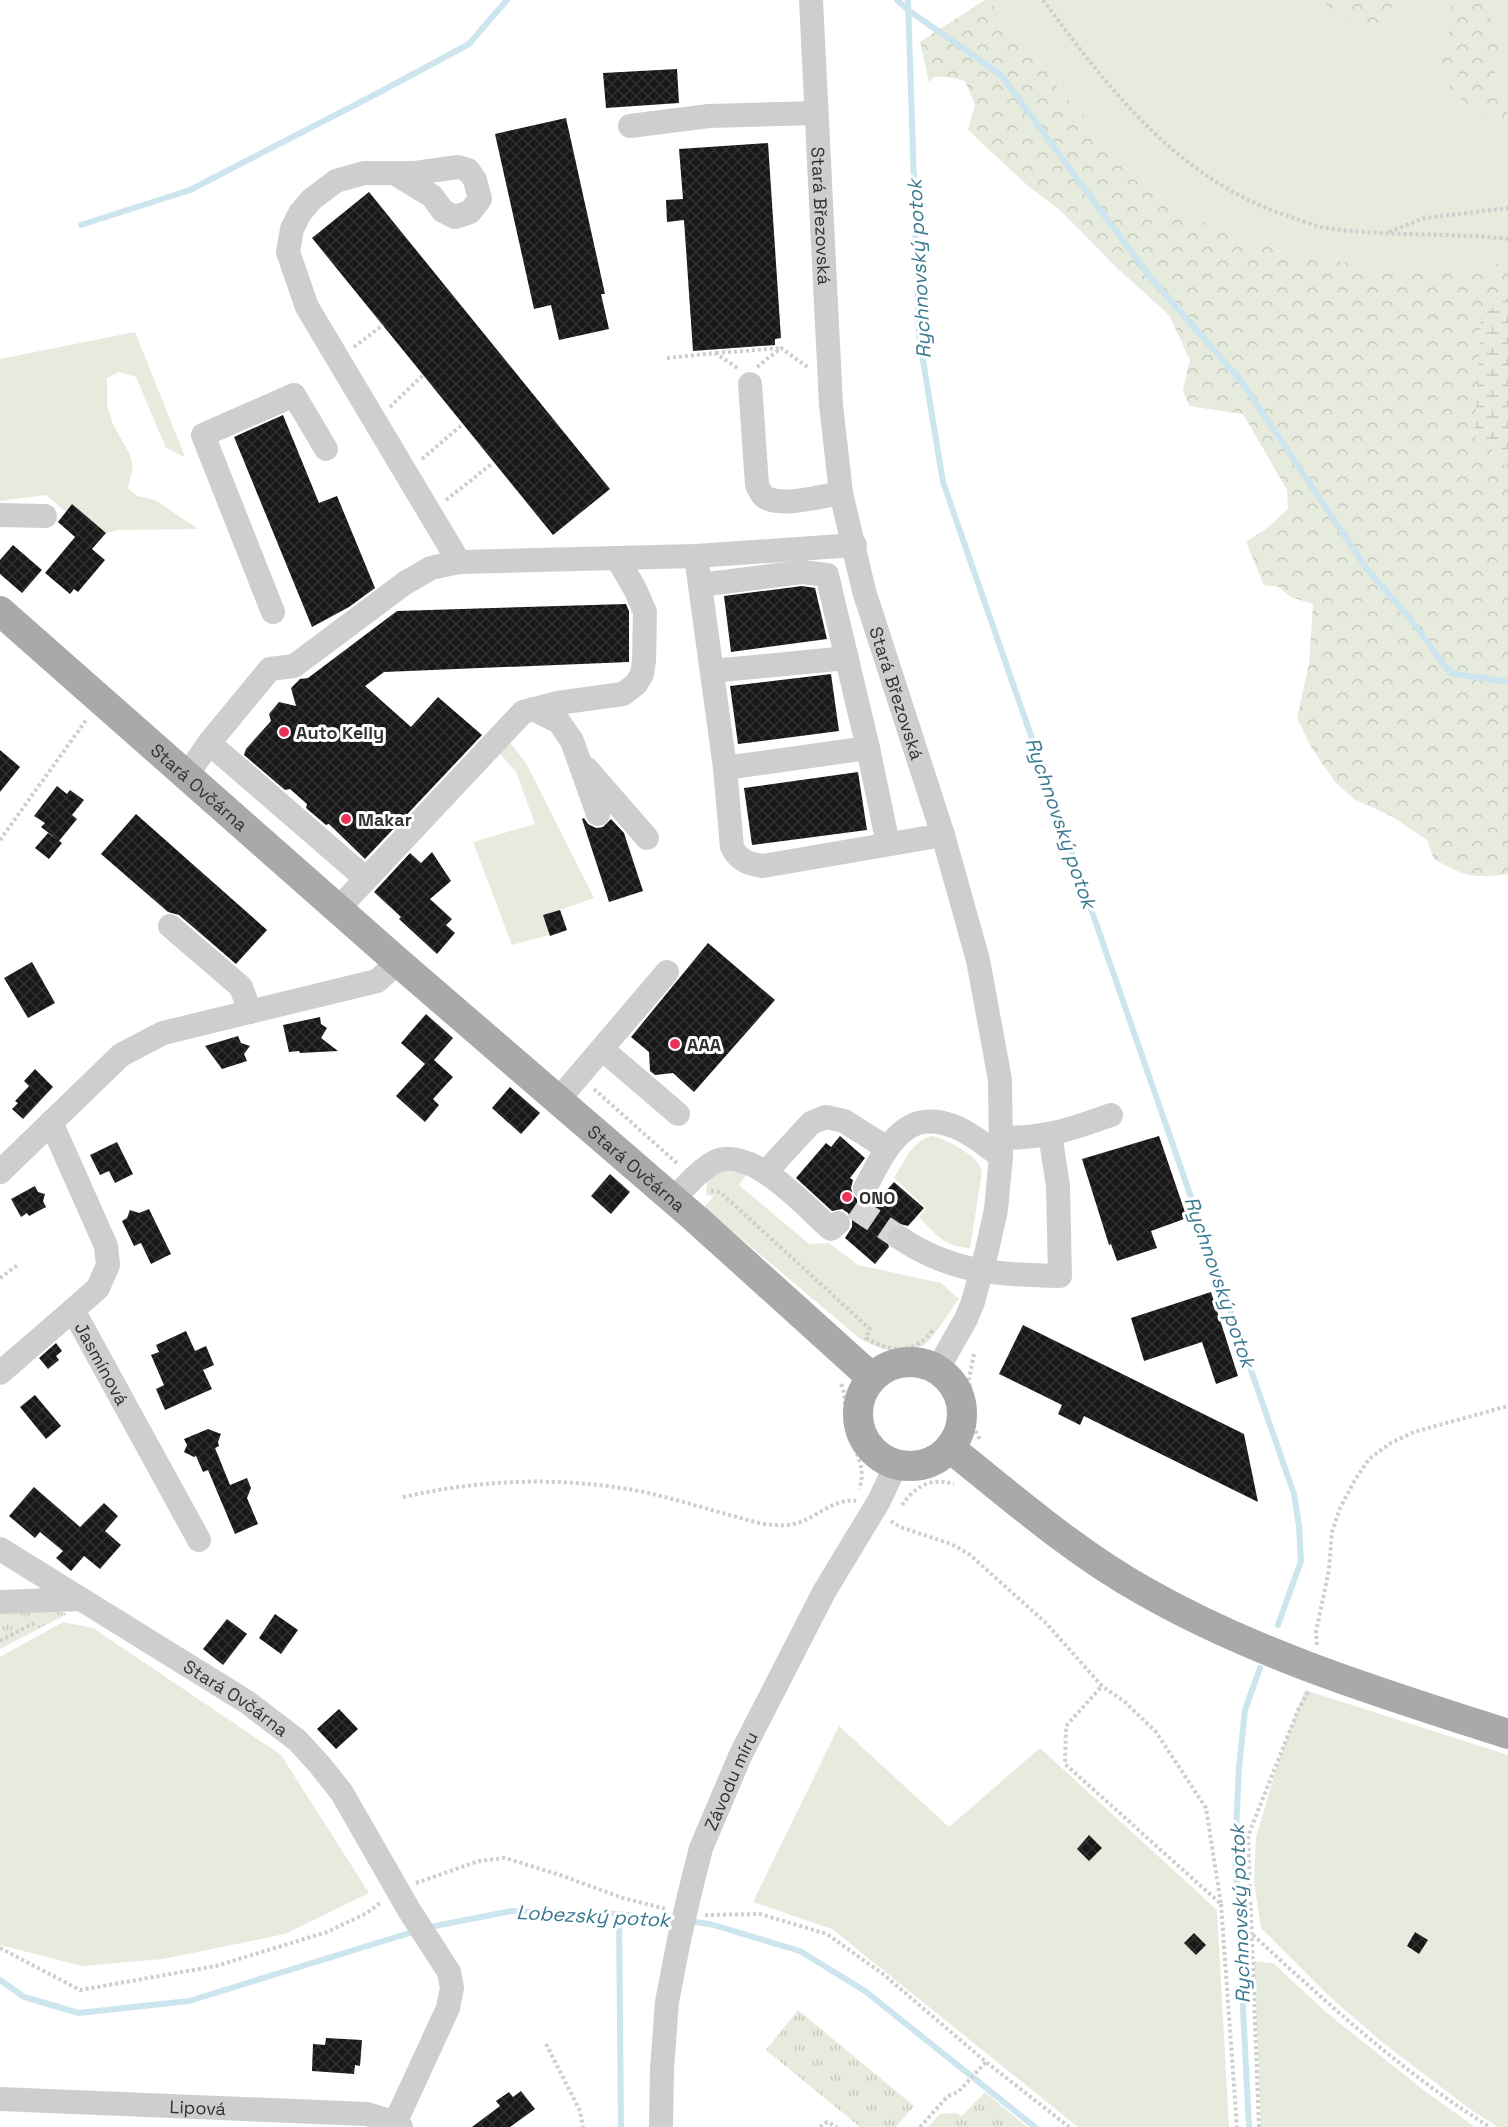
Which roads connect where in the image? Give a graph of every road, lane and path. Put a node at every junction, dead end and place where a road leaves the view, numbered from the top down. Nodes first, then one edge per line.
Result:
1 (811, 0) edge
2 (1043, 0) edge
3 (816, 113) junction
4 (630, 126) dead end
5 (394, 173) dead end
6 (1508, 207) edge
7 (1385, 233) junction
8 (1508, 239) edge
9 (383, 325) dead end
10 (782, 348) dead end
11 (349, 350) dead end
12 (714, 353) dead end
13 (423, 375) dead end
14 (750, 384) dead end
15 (385, 411) dead end
16 (463, 424) dead end
17 (326, 449) dead end
18 (494, 462) dead end
19 (417, 463) dead end
20 (842, 493) junction
21 (441, 504) dead end
22 (0, 515) edge
23 (45, 516) dead end
24 (855, 545) junction
25 (696, 556) junction
26 (617, 558) junction
27 (459, 562) junction
28 (700, 585) junction
29 (0, 611) edge
30 (273, 612) dead end
31 (848, 658) junction
32 (712, 671) junction
33 (101, 700) junction
34 (533, 709) junction
35 (209, 743) junction
36 (868, 748) junction
37 (578, 758) junction
38 (725, 768) junction
39 (188, 775) junction
40 (598, 814) dead end
41 (943, 835) junction
42 (647, 838) dead end
43 (0, 840) edge
44 (888, 844) junction
45 (365, 878) junction
46 (338, 909) junction
47 (170, 926) dead end
48 (398, 962) junction
49 (667, 972) dead end
50 (250, 1012) junction
51 (602, 1049) junction
52 (579, 1076) junction
53 (559, 1099) junction
54 (678, 1114) dead end
55 (1110, 1115) dead end
56 (51, 1122) junction
57 (1050, 1134) junction
58 (1001, 1147) junction
59 (887, 1148) junction
60 (0, 1172) edge
61 (766, 1172) junction
62 (694, 1178) junction
63 (865, 1188) dead end
64 (674, 1199) junction
65 (838, 1223) tunnel mouth
66 (900, 1238) tunnel mouth
67 (19, 1264) dead end
68 (982, 1272) junction
69 (0, 1278) edge
70 (73, 1310) junction
71 (939, 1322) dead end
72 (974, 1354) dead end
73 (937, 1370) junction
74 (0, 1373) edge
75 (872, 1378) junction
76 (840, 1382) dead end
77 (1508, 1406) edge
78 (984, 1445) dead end
79 (950, 1448) junction
80 (896, 1465) junction
81 (959, 1486) dead end
82 (403, 1497) dead end
83 (873, 1511) junction
84 (200, 1540) dead end
85 (0, 1550) edge
86 (80, 1599) junction
87 (10, 1602) edge
88 (1319, 1670) junction
89 (1102, 1686) junction
90 (1508, 1734) edge
91 (404, 1900) junction
92 (1221, 1904) junction
93 (696, 1906) junction
94 (667, 1910) dead end
95 (1253, 1935) junction
96 (0, 1948) edge
97 (546, 2044) dead end
98 (986, 2062) junction
99 (0, 2099) edge
100 (398, 2125) edge
101 (583, 2127) edge
102 (661, 2127) edge
103 (820, 2127) edge
104 (837, 2127) edge
105 (920, 2127) edge
106 (1069, 2127) edge
107 (1237, 2127) edge
108 (1259, 2127) edge
109 (1490, 2127) edge

1 - 3 street, Stará Březovská
2 - 7 path
3 - 4 street
3 - 20 street, Stará Březovská
5 - 27 street
6 - 7 path
7 - 8 path
9 - 11 path
10 - 12 path
13 - 15 path
14 - 20 street
16 - 19 path
17 - 30 street
18 - 21 path
20 - 24 street, Stará Březovská
22 - 23 street
24 - 25 street
24 - 41 street, Stará Březovská
25 - 26 street
25 - 28 street
26 - 27 street
26 - 34 street
27 - 35 street
28 - 31 street
28 - 32 street
29 - 33 main road, Stará Ovčárna
31 - 32 street
31 - 36 street
32 - 38 street
33 - 39 main road, Stará Ovčárna
33 - 43 path
34 - 37 street
34 - 45 street
35 - 39 street
35 - 45 street
36 - 38 street
36 - 44 street
37 - 40 street
37 - 42 street
38 - 44 street
39 - 46 main road, Stará Ovčárna
41 - 44 street
41 - 58 street, Stará Březovská
45 - 46 street
46 - 48 main road, Stará Ovčárna
47 - 50 street
48 - 50 street
48 - 53 main road, Stará Ovčárna
49 - 51 street
50 - 56 street
51 - 52 street
51 - 54 street
52 - 53 street
52 - 62 path
53 - 64 main road, Stará Ovčárna
55 - 57 street
56 - 60 street
56 - 70 street, Jasmínová
57 - 58 street
57 - 68 street
58 - 59 street
58 - 68 street, Stará Březovská
59 - 61 street
59 - 63 street
61 - 62 street
61 - 65 street
62 - 64 street
62 - 71 path
64 - 75 main road, Stará Ovčárna
66 - 68 street
67 - 69 path
68 - 73 street, Stará Březovská
70 - 74 street
70 - 84 street, Jasmínová
72 - 78 path
73 - 75 main road
73 - 79 main road
75 - 80 main road
76 - 83 path
77 - 88 path
79 - 80 main road
79 - 88 main road
80 - 83 street, Závodu míru
81 - 83 path
82 - 83 path
83 - 89 path
83 - 93 street, Závodu míru
85 - 86 street, Stará Ovčárna
86 - 87 street
86 - 91 street, Stará Ovčárna
88 - 90 main road
88 - 95 path
89 - 92 path
89 - 92 path
91 - 94 path
91 - 96 path
91 - 100 street, Stará Ovčárna
92 - 107 path
93 - 98 path
93 - 102 street, Závodu míru, bridge
95 - 108 path
95 - 109 path
97 - 101 path
98 - 105 path
98 - 106 path
99 - 100 street, Lipová
103 - 104 path

